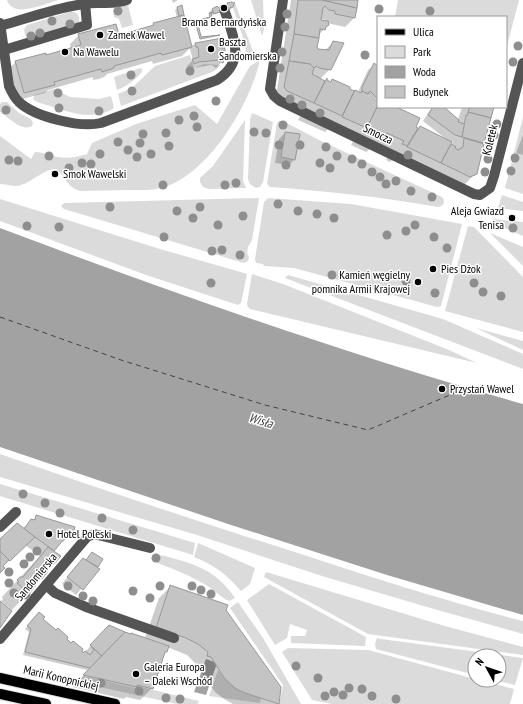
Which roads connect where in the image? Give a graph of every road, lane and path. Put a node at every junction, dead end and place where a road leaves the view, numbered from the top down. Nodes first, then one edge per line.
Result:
1 (127, 0) edge
2 (283, 0) edge
3 (85, 4) junction
4 (222, 5) edge
5 (0, 23) edge
6 (0, 26) edge
7 (4, 50) junction
8 (523, 63) edge
9 (480, 195) joint
10 (16, 512) dead end
11 (0, 527) edge
12 (150, 548) dead end
13 (46, 586) junction
14 (174, 638) dead end
15 (0, 639) edge
16 (0, 678) edge
17 (0, 694) edge
18 (46, 704) edge
19 (115, 704) edge

1 - 3 street
2 - 9 street, Smocza
3 - 6 street
3 - 7 street
4 - 7 street
5 - 6 street
6 - 7 street
8 - 9 street, Koletek
10 - 11 street
12 - 13 street, Sandomierska
13 - 14 street
13 - 15 street, Sandomierska
16 - 19 main road, Marii Konopnickiej
17 - 18 main road

